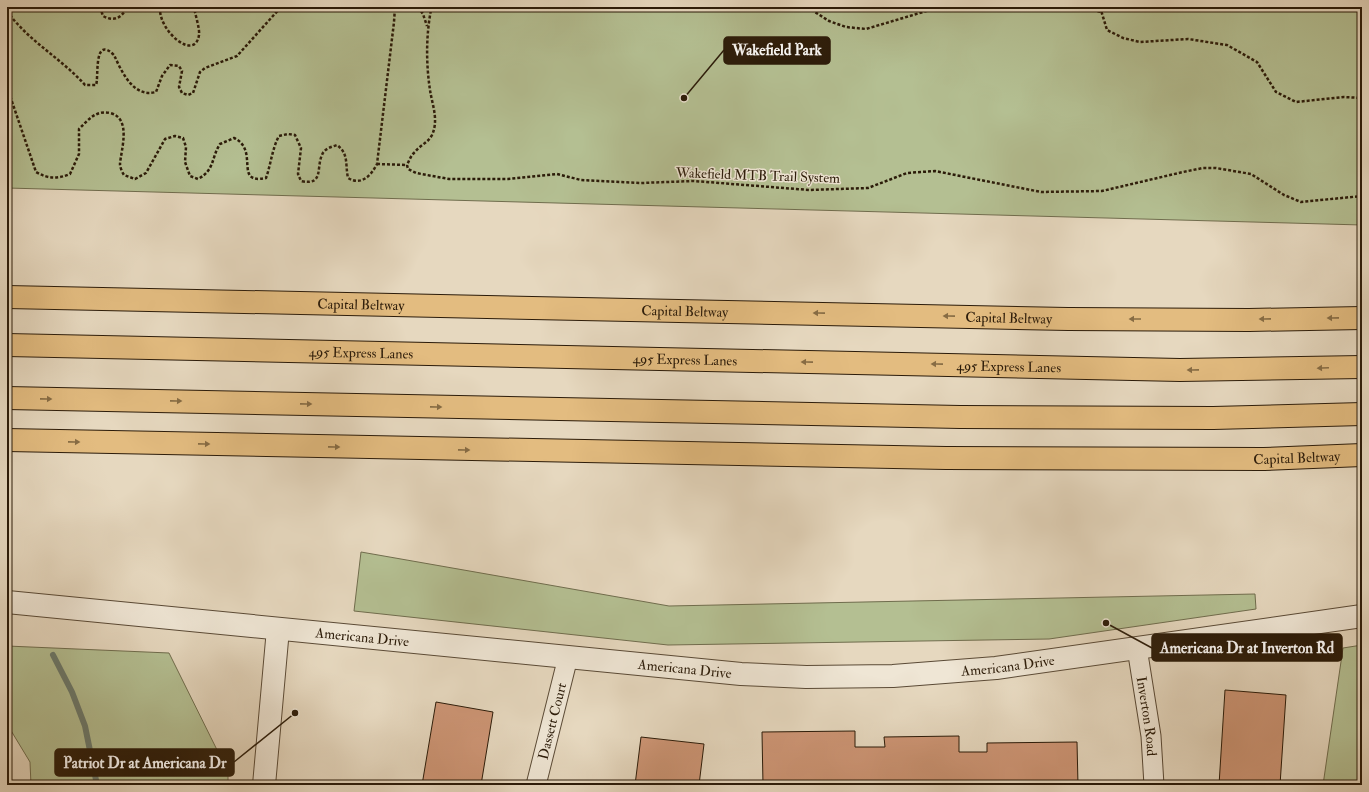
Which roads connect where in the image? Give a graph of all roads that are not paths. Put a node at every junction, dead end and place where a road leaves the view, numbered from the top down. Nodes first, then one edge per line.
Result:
1 (7, 297) edge
2 (1362, 318) edge
3 (7, 345) edge
4 (1362, 367) edge
5 (7, 398) edge
6 (1362, 414) edge
7 (7, 440) edge
8 (1362, 455) edge
9 (1264, 459) junction
10 (1362, 460) edge
11 (7, 602) edge
12 (1362, 616) edge
13 (278, 629) junction
14 (1137, 648) junction
15 (568, 657) junction
16 (264, 785) edge
17 (536, 785) edge
18 (1154, 785) edge

2 -> 1 highway, Capital Beltway
4 -> 3 highway, 495 Express Lanes
5 -> 6 highway
7 -> 9 highway, Capital Beltway
8 - 9 highway, Capital Beltway
9 - 10 highway
11 - 13 street, Americana Drive
12 - 14 street, Americana Drive
13 - 15 street, Americana Drive
13 - 16 street
14 - 15 street, Americana Drive
14 - 18 street, Inverton Road
15 - 17 street, Dassett Court

